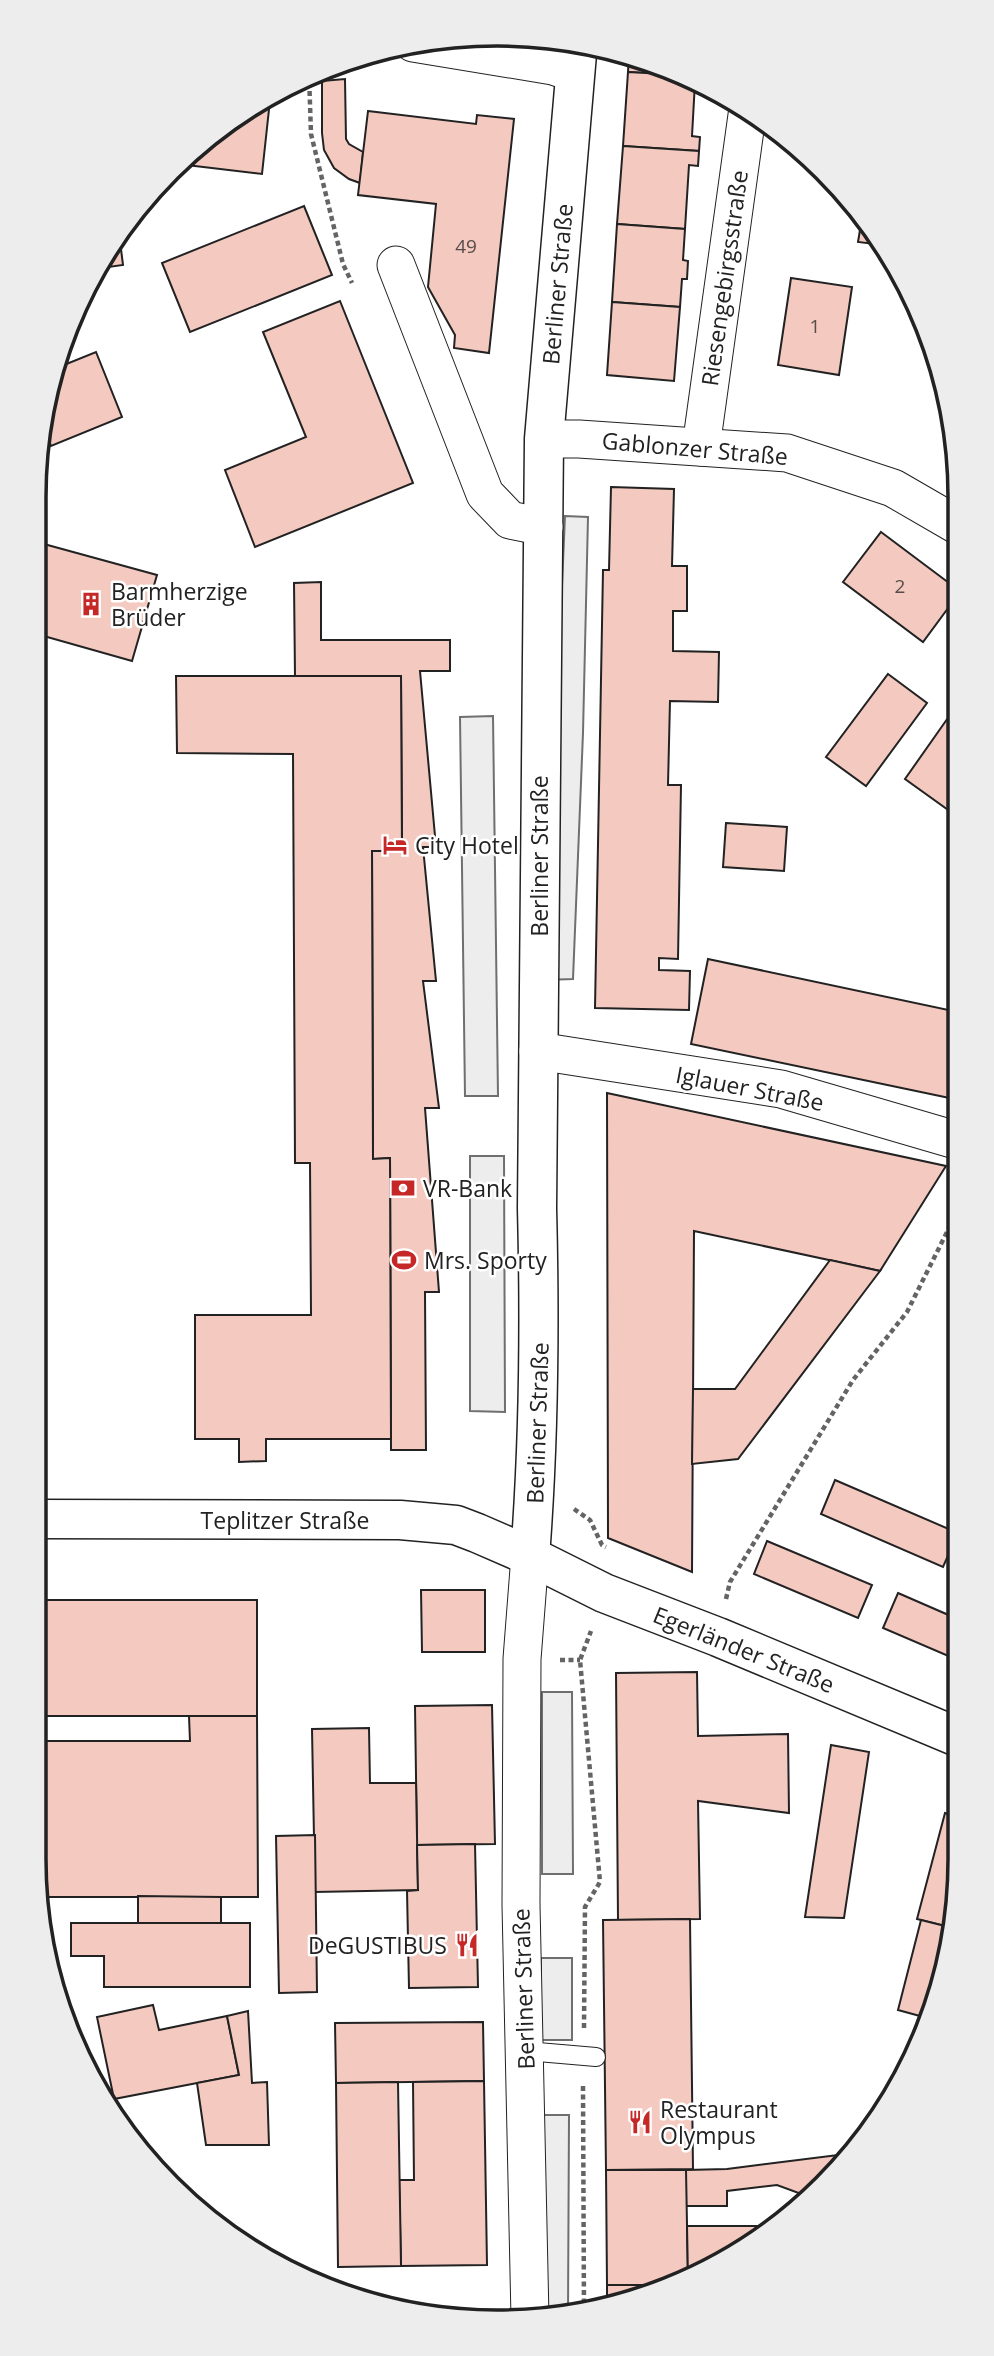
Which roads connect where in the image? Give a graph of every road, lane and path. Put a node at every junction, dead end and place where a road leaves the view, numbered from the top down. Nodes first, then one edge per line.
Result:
1 (445, 48) edge
2 (576, 58) edge
3 (309, 86) edge
4 (746, 121) edge
5 (396, 265) dead end
6 (352, 283) dead end
7 (544, 439) junction
8 (701, 447) junction
9 (948, 520) edge
10 (544, 527) junction
11 (538, 1051) junction
12 (948, 1139) edge
13 (948, 1230) edge
14 (574, 1508) dead end
15 (46, 1519) edge
16 (610, 1549) dead end
17 (530, 1556) junction
18 (728, 1591) dead end
19 (593, 1623) dead end
20 (948, 1733) edge
21 (526, 2051) junction
22 (590, 2056) junction
23 (584, 2302) edge
24 (530, 2310) edge

1 - 2 street
2 - 7 street, Berliner Straße
3 - 6 path
4 - 8 street, Riesengebirgsstraße
5 - 10 street
7 - 8 street, Gablonzer Straße
7 - 10 street, Berliner Straße
8 - 9 street, Gablonzer Straße
10 - 11 street, Berliner Straße
11 - 12 street, Iglauer Straße
11 - 17 street, Berliner Straße
13 - 18 path
14 - 16 path
15 - 17 street, Teplitzer Straße
17 - 20 street, Egerländer Straße
17 - 21 street, Berliner Straße
19 - 22 path
21 - 22 lane
21 - 24 street, Berliner Straße
22 - 23 path

